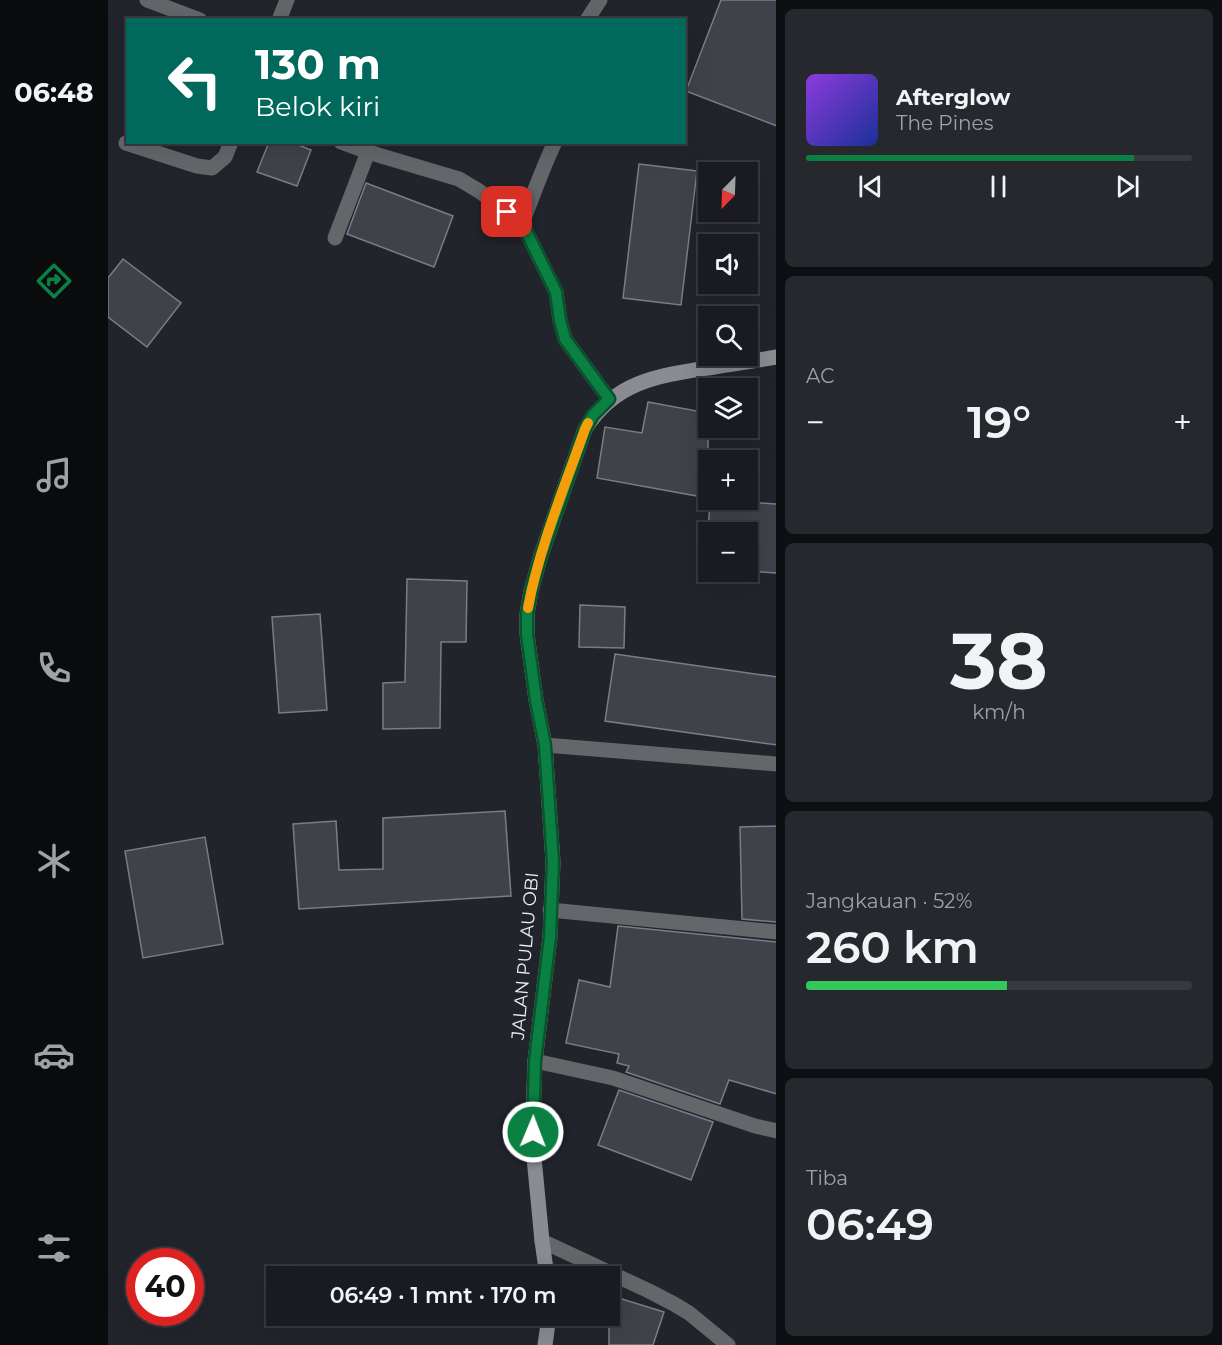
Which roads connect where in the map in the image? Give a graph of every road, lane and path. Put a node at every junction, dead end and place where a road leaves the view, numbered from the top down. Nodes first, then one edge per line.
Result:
1 (147, 0) edge
2 (286, 0) edge
3 (600, 0) edge
4 (195, 18) edge
5 (280, 18) edge
6 (588, 18) edge
7 (126, 144) dead end
8 (230, 144) edge
9 (346, 144) edge
10 (554, 144) edge
11 (368, 152) junction
12 (522, 223) junction
13 (335, 238) dead end
14 (776, 357) edge
15 (609, 399) junction
16 (545, 745) junction
17 (776, 764) edge
18 (550, 910) junction
19 (776, 932) edge
20 (535, 1061) junction
21 (776, 1131) edge
22 (542, 1241) junction
23 (546, 1266) edge
24 (548, 1326) edge
25 (545, 1345) edge
26 (728, 1345) edge

1 - 4 street
2 - 5 street
3 - 6 street
7 - 8 street
9 - 11 street
10 - 12 street
11 - 12 street
11 - 13 street
12 - 15 street
14 - 15 street, JALAN PULAU OBI
15 - 16 street, JALAN PULAU OBI
16 - 17 street
16 - 18 street, JALAN PULAU OBI
18 - 19 street
18 - 20 street, JALAN PULAU OBI
20 - 21 street
20 - 22 street, JALAN PULAU OBI
22 - 23 street, JALAN PULAU OBI
22 - 26 street
24 - 25 street

